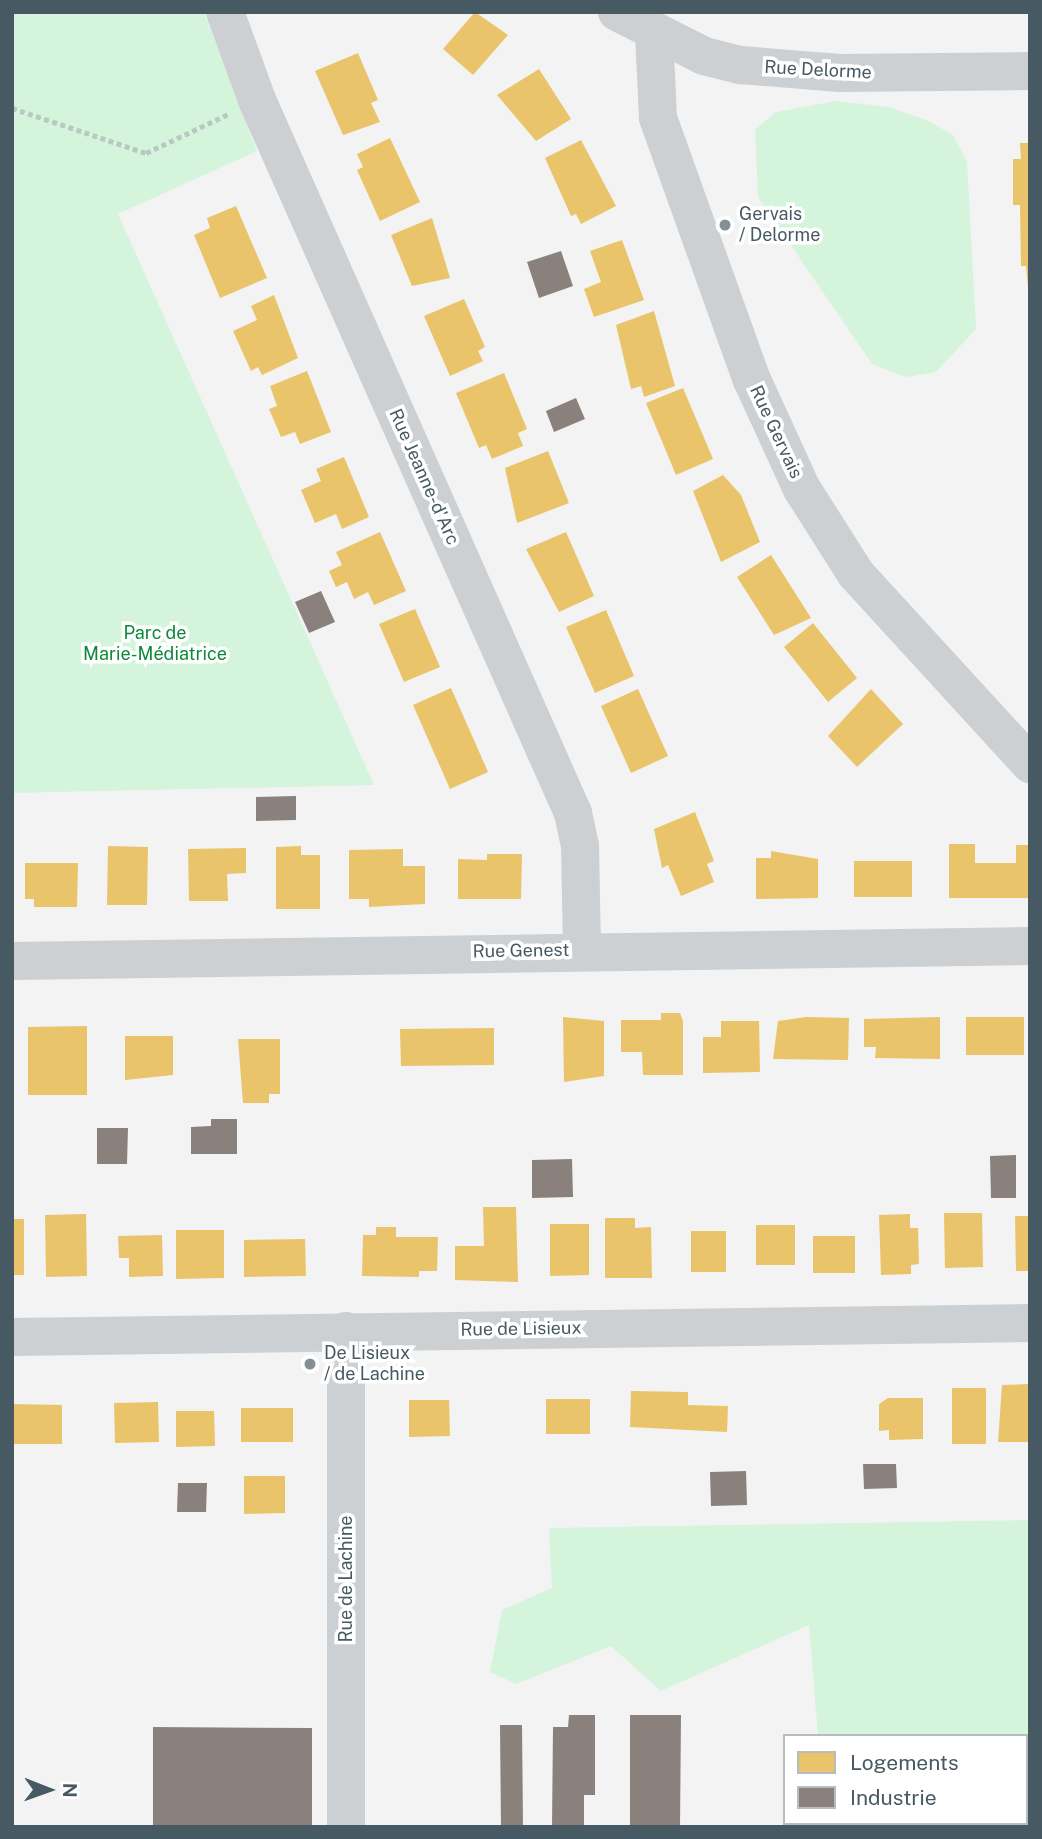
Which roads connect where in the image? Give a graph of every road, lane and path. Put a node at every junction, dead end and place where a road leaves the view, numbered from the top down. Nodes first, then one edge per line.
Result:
1 (225, 12) edge
2 (617, 12) edge
3 (653, 33) junction
4 (1030, 71) edge
5 (257, 100) junction
6 (12, 108) edge
7 (1030, 764) edge
8 (1030, 946) edge
9 (582, 950) junction
10 (12, 961) edge
11 (1030, 1323) edge
12 (346, 1331) junction
13 (12, 1337) edge
14 (346, 1827) edge

1 - 5 street, Rue Jeanne-d'Arc
2 - 3 street, Rue Delorme
3 - 4 street, Rue Delorme
3 - 7 street, Rue Gervais
5 - 6 path
5 - 9 street, Rue Jeanne-d'Arc
8 - 9 street, Rue Genest
9 - 10 street, Rue Genest
11 - 12 street, Rue de Lisieux
12 - 13 street, Rue de Lisieux
12 - 14 street, Rue de Lachine

